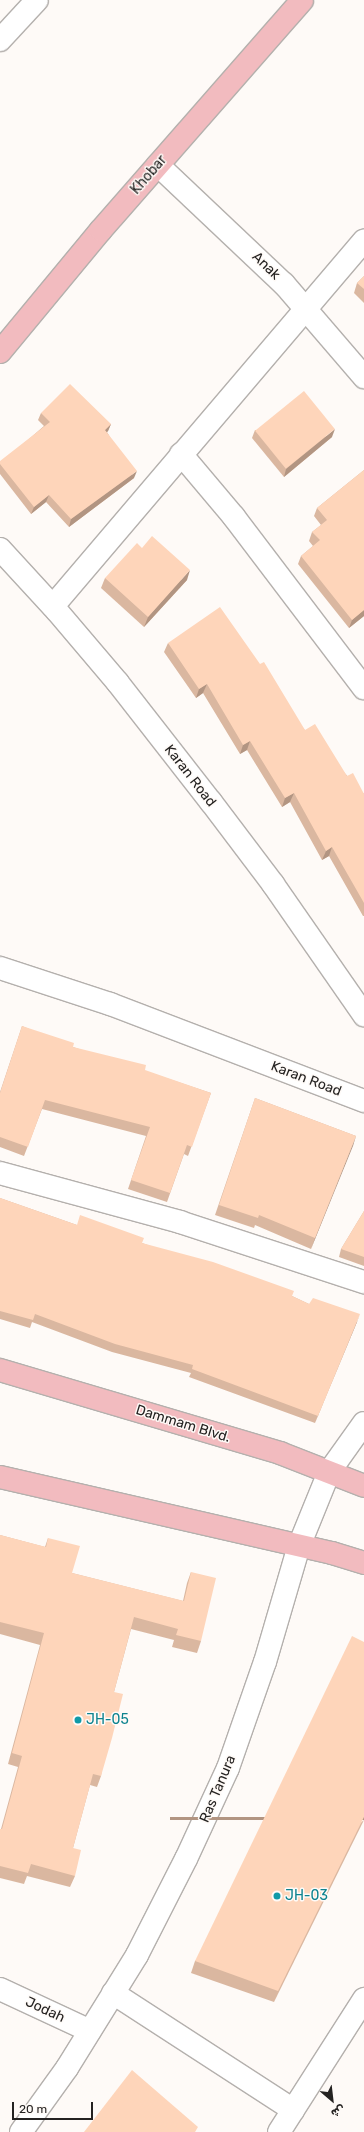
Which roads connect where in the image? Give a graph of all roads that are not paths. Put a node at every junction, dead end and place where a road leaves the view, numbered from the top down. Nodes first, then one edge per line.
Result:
1 (37, 0) edge
2 (302, 0) edge
3 (0, 40) edge
4 (158, 165) junction
5 (364, 241) edge
6 (305, 308) junction
7 (0, 352) edge
8 (364, 376) edge
9 (181, 454) junction
10 (0, 549) edge
11 (53, 606) junction
12 (364, 688) edge
13 (0, 968) edge
14 (364, 1015) edge
15 (362, 1098) edge
16 (0, 1173) edge
17 (364, 1282) edge
18 (0, 1370) edge
19 (364, 1423) edge
20 (329, 1472) junction
21 (0, 1477) edge
22 (364, 1486) edge
23 (299, 1546) junction
24 (364, 1563) edge
25 (0, 1989) edge
26 (113, 1993) junction
27 (364, 1999) edge
28 (90, 2031) junction
29 (293, 2110) junction
30 (21, 2132) edge
31 (279, 2132) edge

1 - 3 street
2 - 4 main road, Khobar
4 - 6 street, Anak
4 - 7 main road, Khobar
5 - 6 street
6 - 8 street, Anak
6 - 9 street
9 - 11 street
9 - 12 street
10 - 11 street, Karan Road
11 - 14 street, Karan Road
13 - 15 street, Karan Road
16 - 17 street
18 - 20 main road, Dammam Blvd.
19 - 20 street, Ras Tanura
20 - 22 main road, Dammam Blvd.
20 - 23 street, Ras Tanura
21 - 23 main road
23 - 24 main road
23 - 26 street, Ras Tanura
25 - 28 street, Jodah
26 - 28 street, Ras Tanura
26 - 29 street
27 - 29 street
28 - 30 street, Ras Tanura
29 - 31 street

